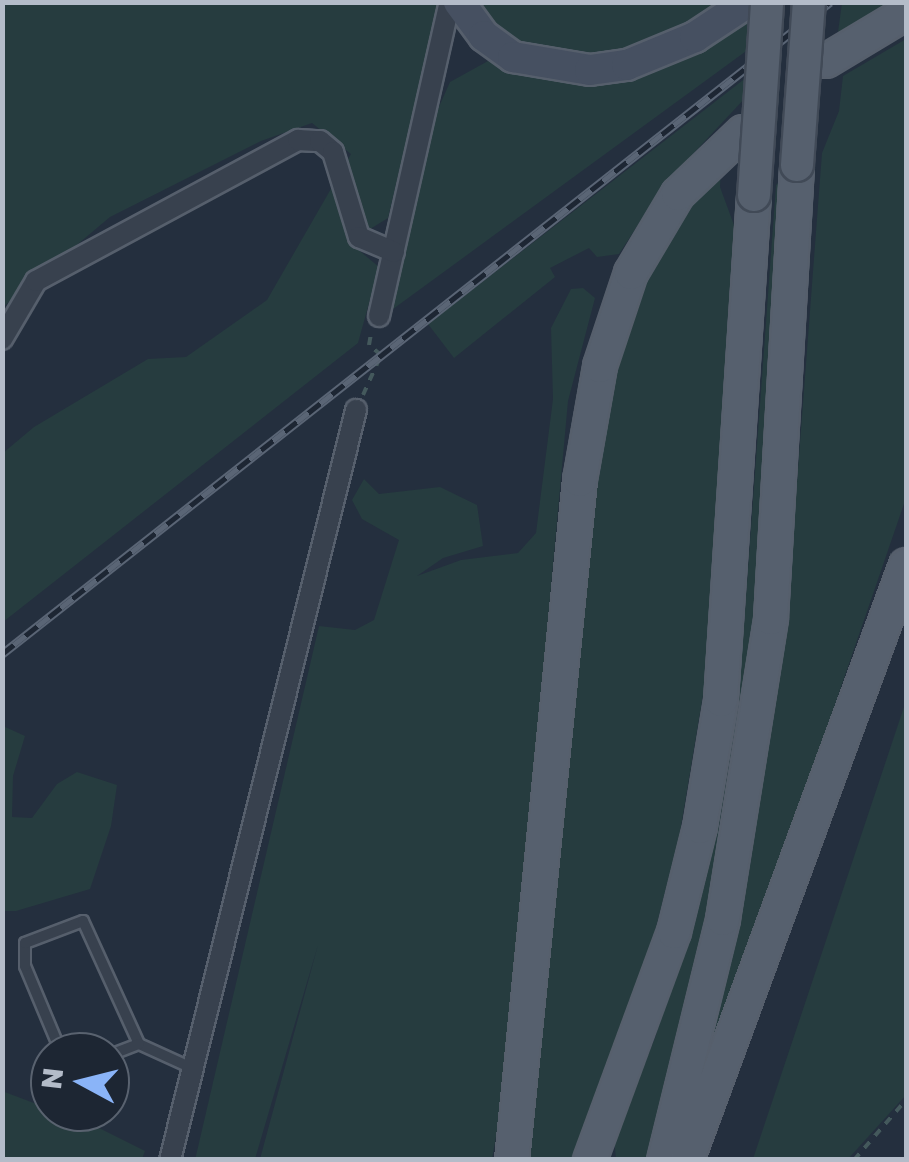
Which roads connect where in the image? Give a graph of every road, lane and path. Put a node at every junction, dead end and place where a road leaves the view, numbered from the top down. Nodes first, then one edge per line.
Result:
1 (450, 2) edge
2 (459, 2) edge
3 (748, 2) edge
4 (768, 2) edge
5 (809, 2) edge
6 (906, 13) edge
7 (826, 62) dead end
8 (743, 132) dead end
9 (394, 252) junction
10 (379, 316) joint
11 (2, 339) edge
12 (356, 410) joint
13 (906, 565) edge
14 (53, 1032) edge
15 (139, 1044) junction
16 (130, 1048) edge
17 (193, 1068) junction
18 (906, 1100) edge
19 (170, 1160) edge
20 (512, 1160) edge
21 (590, 1160) edge
22 (664, 1160) edge
23 (688, 1160) edge
24 (854, 1160) edge

1 - 9 street
2 - 3 street
4 - 21 main road, bridge
5 - 22 main road, bridge
6 - 7 main road
8 - 20 main road
9 - 10 street
9 - 11 street
10 - 12 path
12 - 17 street
13 - 23 main road
14 - 15 lane
15 - 16 lane
15 - 17 lane
17 - 19 street
18 - 24 path

